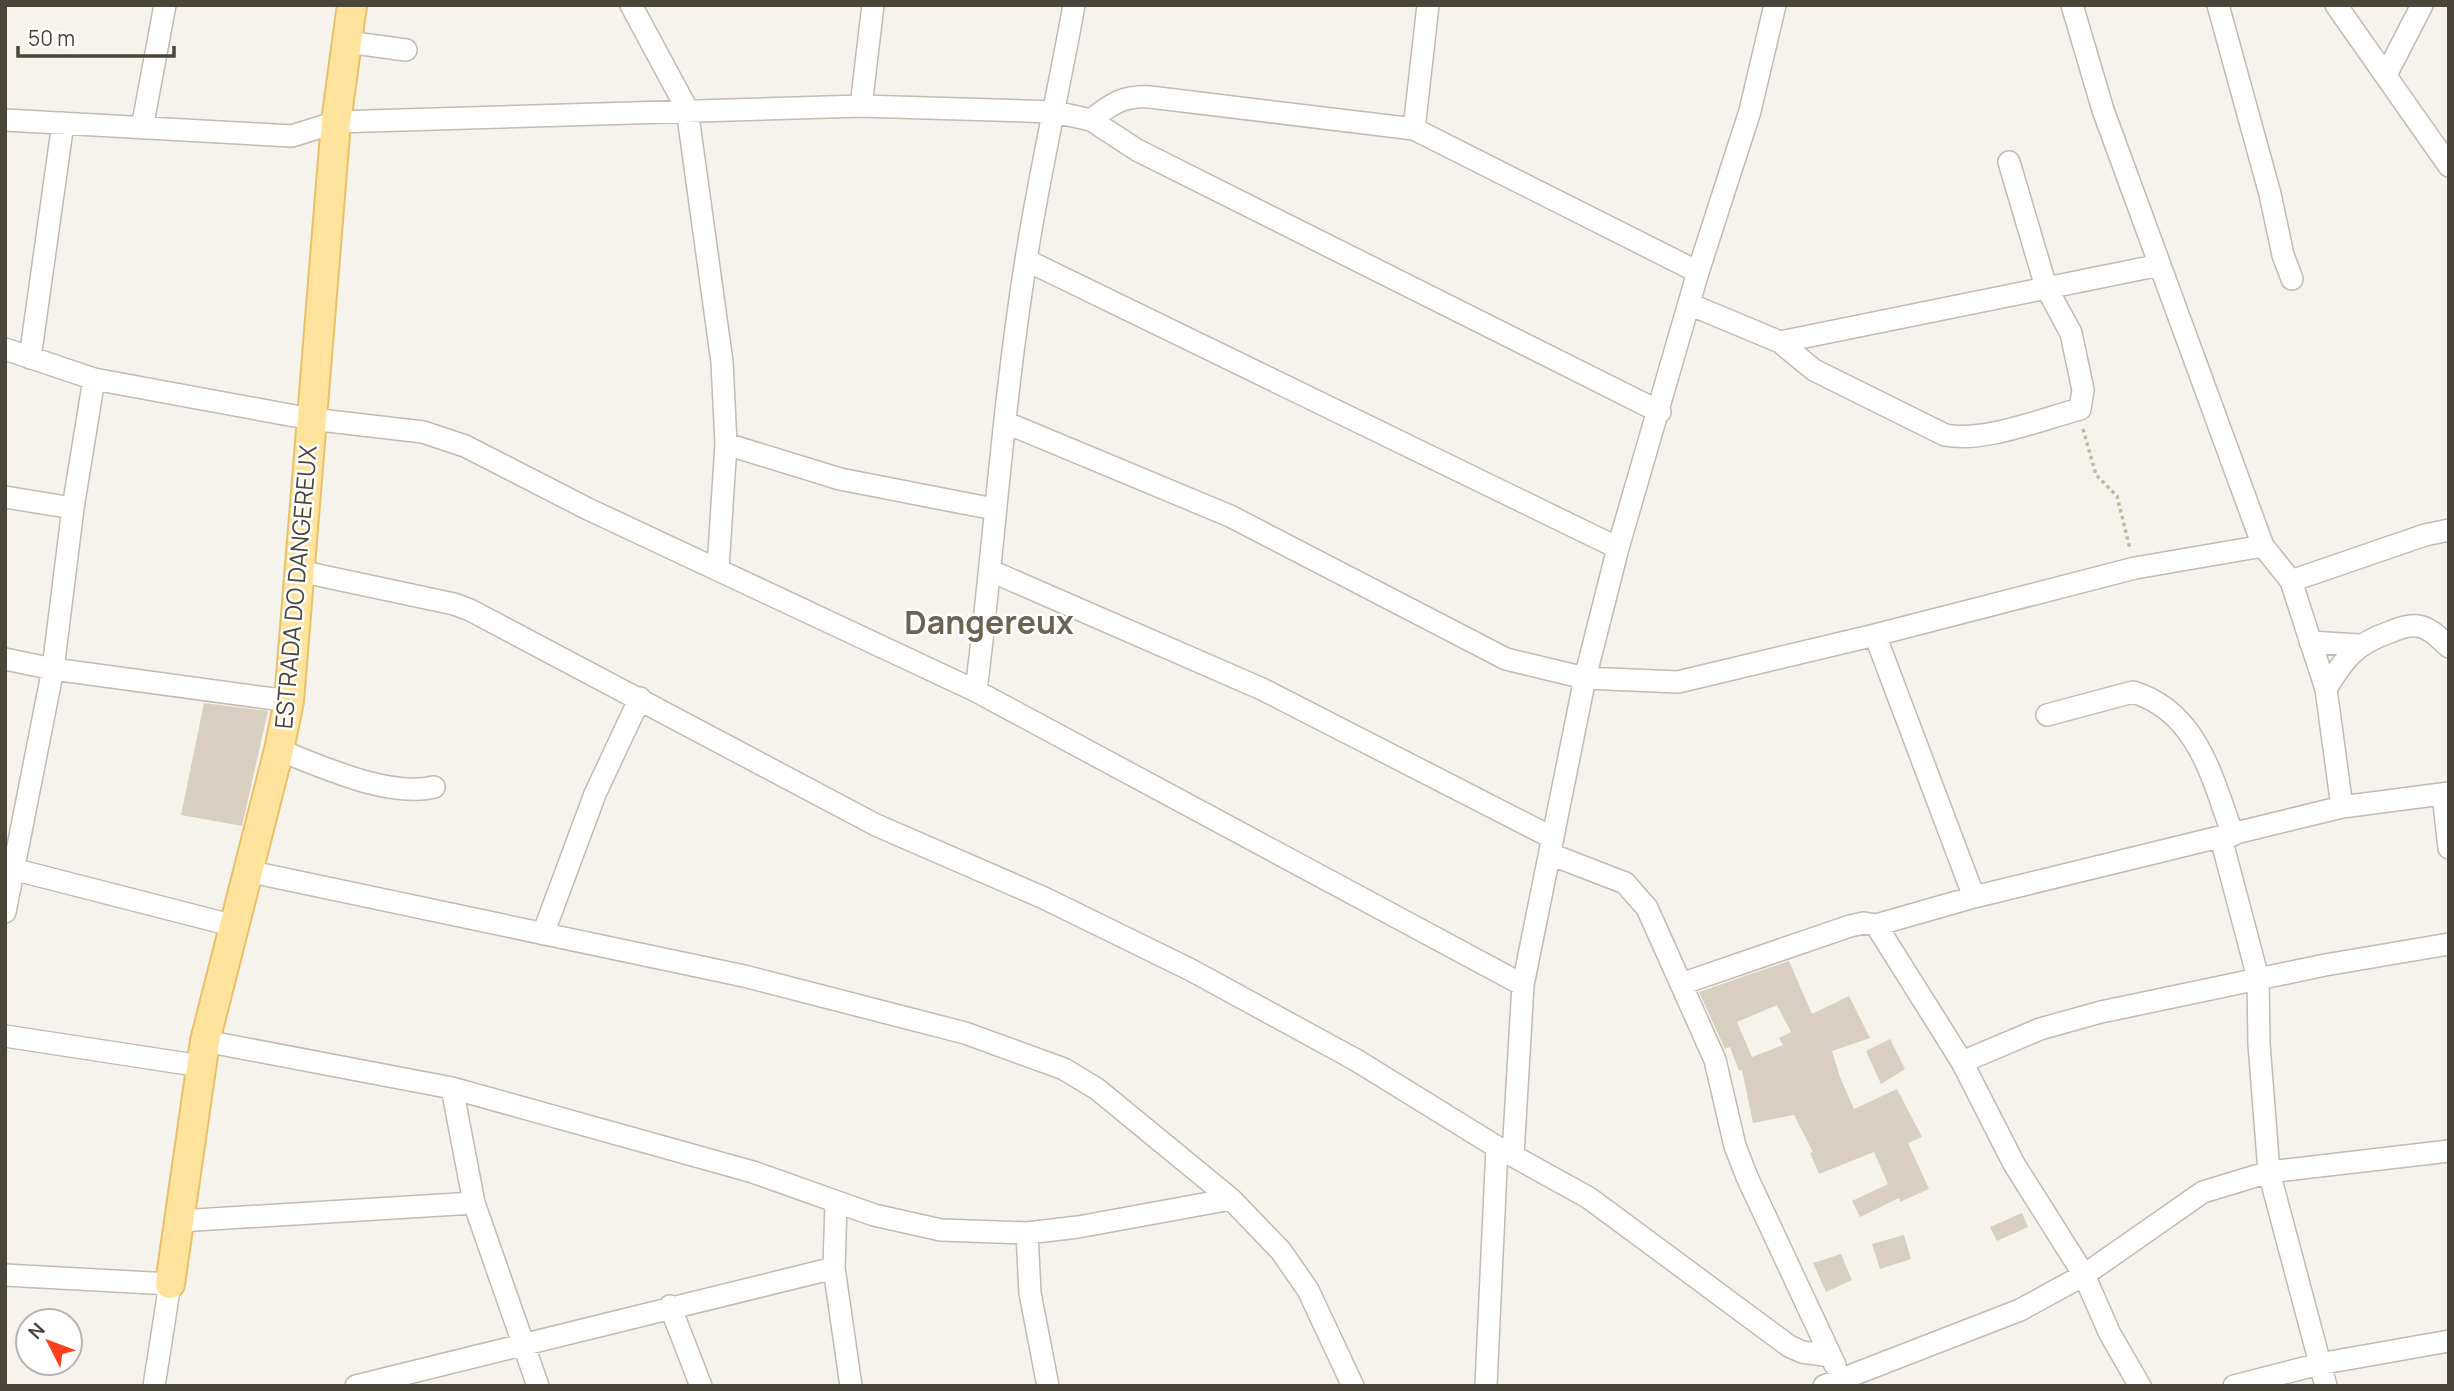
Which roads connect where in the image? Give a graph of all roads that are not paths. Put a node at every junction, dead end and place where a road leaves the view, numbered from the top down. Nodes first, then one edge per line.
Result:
1 (165, 5) edge
2 (352, 5) edge
3 (631, 5) edge
4 (873, 5) edge
5 (1074, 5) edge
6 (1428, 5) edge
7 (1775, 5) edge
8 (2072, 5) edge
9 (2218, 5) edge
10 (2336, 5) edge
11 (2421, 5) edge
12 (347, 42) junction
13 (406, 50) dead end
14 (2386, 75) junction
15 (860, 106) junction
16 (687, 109) junction
17 (1055, 112) junction
18 (5, 120) edge
19 (1091, 120) junction
20 (336, 121) junction
21 (63, 123) junction
22 (142, 128) junction
23 (1414, 129) junction
24 (2010, 162) dead end
25 (2449, 166) edge
26 (1026, 260) junction
27 (2161, 265) junction
28 (1699, 272) junction
29 (2292, 279) dead end
30 (2046, 287) junction
31 (1689, 304) junction
32 (1780, 342) junction
33 (5, 349) edge
34 (30, 358) junction
35 (94, 379) junction
36 (1660, 412) junction
37 (311, 419) junction
38 (1007, 423) junction
39 (726, 444) junction
40 (5, 497) edge
41 (73, 508) junction
42 (994, 509) junction
43 (2449, 530) edge
44 (2263, 546) junction
45 (1618, 548) junction
46 (718, 568) junction
47 (299, 571) junction
48 (991, 571) junction
49 (2291, 581) junction
50 (1875, 635) junction
51 (2310, 642) junction
52 (2359, 645) junction
53 (2449, 648) edge
54 (5, 659) edge
55 (53, 669) junction
56 (1585, 678) junction
57 (2326, 689) junction
58 (976, 691) junction
59 (640, 698) junction
60 (289, 701) junction
61 (2047, 715) dead end
62 (279, 750) junction
63 (435, 786) dead end
64 (2446, 793) edge
65 (2342, 807) junction
66 (2227, 836) junction
67 (1552, 846) junction
68 (2449, 848) edge
69 (10, 868) edge
70 (247, 871) junction
71 (1974, 897) junction
72 (5, 912) edge
73 (1877, 925) junction
74 (235, 926) junction
75 (543, 934) junction
76 (2449, 944) edge
77 (2258, 978) junction
78 (1681, 984) junction
79 (1523, 985) junction
80 (5, 1036) edge
81 (203, 1053) junction
82 (1962, 1062) junction
83 (452, 1088) junction
84 (1505, 1151) junction
85 (2449, 1151) edge
86 (2269, 1172) junction
87 (1231, 1199) junction
88 (474, 1203) junction
89 (836, 1203) junction
90 (180, 1221) junction
91 (1027, 1233) junction
92 (834, 1268) junction
93 (5, 1275) edge
94 (2084, 1275) junction
95 (170, 1284) junction
96 (670, 1307) junction
97 (2449, 1341) edge
98 (524, 1346) junction
99 (1831, 1356) junction
100 (2319, 1364) junction
101 (1837, 1383) edge
102 (154, 1386) edge
103 (356, 1386) edge
104 (538, 1386) edge
105 (701, 1386) edge
106 (851, 1386) edge
107 (1048, 1386) edge
108 (1353, 1386) edge
109 (1486, 1386) edge
110 (2140, 1386) edge
111 (2234, 1386) edge
112 (2326, 1386) edge

1 - 22 street
2 - 12 main road, ESTRADA DO DANGEREUX
3 - 16 street
4 - 15 street
5 - 17 street
6 - 23 street
7 - 28 street
8 - 27 street
9 - 29 street
10 - 14 street
11 - 14 street
12 - 13 street
12 - 20 main road, ESTRADA DO DANGEREUX
14 - 25 street
15 - 16 street
15 - 17 street
16 - 20 street
16 - 39 street
17 - 19 street
17 - 26 street
18 - 21 street
19 - 23 street
19 - 36 street
20 - 22 street
20 - 37 main road, ESTRADA DO DANGEREUX
21 - 22 street
21 - 34 street
23 - 28 street
24 - 30 street
26 - 38 street
26 - 45 street
27 - 30 street
27 - 44 street
28 - 31 street
30 - 32 street
30 - 32 street
31 - 32 street
31 - 36 street
33 - 34 street
34 - 35 street
35 - 37 street
35 - 41 street
36 - 45 street
37 - 46 street
37 - 47 main road, ESTRADA DO DANGEREUX
38 - 42 street
38 - 56 street
39 - 42 street
39 - 46 street
40 - 41 street
41 - 55 street
42 - 48 street
43 - 49 street
44 - 49 street
44 - 50 street
45 - 56 street
46 - 58 street
47 - 59 street
47 - 60 main road, ESTRADA DO DANGEREUX
48 - 58 street
48 - 67 street
49 - 51 street
50 - 56 street
50 - 71 street
51 - 52 street
51 - 57 street
52 - 53 street
52 - 57 street
54 - 55 street
55 - 60 street
55 - 69 street
56 - 67 street
57 - 65 street
58 - 79 street
59 - 75 street
59 - 84 street
60 - 62 main road, ESTRADA DO DANGEREUX
61 - 66 street
62 - 63 street
62 - 70 main road, ESTRADA DO DANGEREUX
64 - 65 street
64 - 68 street
65 - 66 street
66 - 71 street
66 - 77 street
67 - 78 street
67 - 79 street
69 - 72 street
69 - 74 street
70 - 74 main road, ESTRADA DO DANGEREUX
70 - 75 street
71 - 73 street
73 - 78 street
73 - 82 street
74 - 81 main road, ESTRADA DO DANGEREUX
75 - 87 street
76 - 77 street
77 - 82 street
77 - 86 street
78 - 99 street
79 - 84 street
80 - 81 street
81 - 83 street
81 - 90 main road, ESTRADA DO DANGEREUX
82 - 94 street
83 - 88 street
83 - 89 street
84 - 99 street
84 - 109 street
85 - 86 street
86 - 94 street
86 - 100 street
87 - 91 street
87 - 108 street
88 - 90 street
88 - 98 street
89 - 91 street
89 - 92 street
90 - 95 main road, ESTRADA DO DANGEREUX
91 - 107 street
92 - 96 street
92 - 106 street
93 - 95 street
94 - 101 street
94 - 110 street
95 - 102 street
96 - 98 street
96 - 105 street
97 - 100 street
98 - 103 street
98 - 104 street
99 - 101 street
100 - 111 street
100 - 112 street

